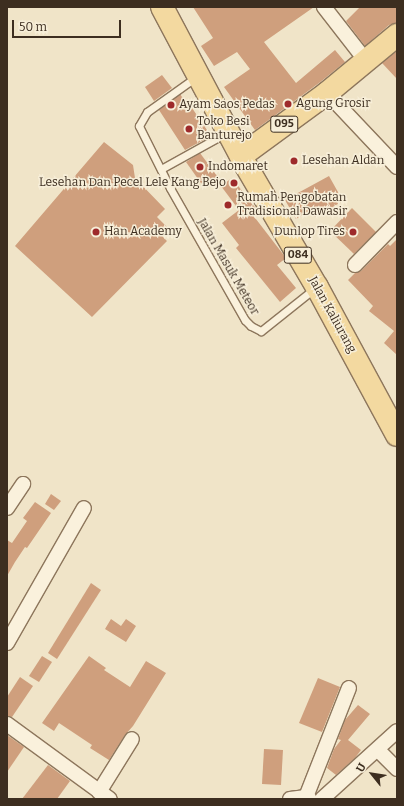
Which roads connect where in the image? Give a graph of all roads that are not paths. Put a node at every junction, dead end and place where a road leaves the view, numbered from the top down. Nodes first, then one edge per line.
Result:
1 (162, 7) edge
2 (331, 9) edge
3 (397, 35) edge
4 (366, 61) junction
5 (198, 76) junction
6 (327, 93) junction
7 (228, 132) junction
8 (241, 156) junction
9 (397, 167) edge
10 (161, 169) junction
11 (397, 222) edge
12 (354, 264) dead end
13 (317, 287) junction
14 (397, 435) edge
15 (23, 484) dead end
16 (7, 508) edge
17 (84, 508) dead end
18 (7, 643) edge
19 (349, 688) dead end
20 (7, 724) edge
21 (397, 731) edge
22 (132, 739) dead end
23 (378, 750) junction
24 (397, 769) edge
25 (104, 795) edge
26 (308, 798) edge
27 (290, 799) edge
28 (322, 799) edge

1 - 5 main road, Jalan Kaliurang / 084
2 - 4 street
3 - 4 main road, 095
4 - 6 main road, 095
5 - 7 main road, Jalan Kaliurang / 084
5 - 10 lane
6 - 8 main road, 095
6 - 9 street
7 - 8 main road, Jalan Kaliurang / 084
7 - 10 lane
8 - 13 main road, Jalan Kaliurang / 084
10 - 13 lane, Jalan Masuk Meteor
11 - 12 street
13 - 14 main road, Jalan Kaliurang / 084
15 - 16 street
17 - 18 street
19 - 26 street
20 - 25 street
21 - 23 street
22 - 25 street
23 - 24 street
23 - 28 street
26 - 27 street

